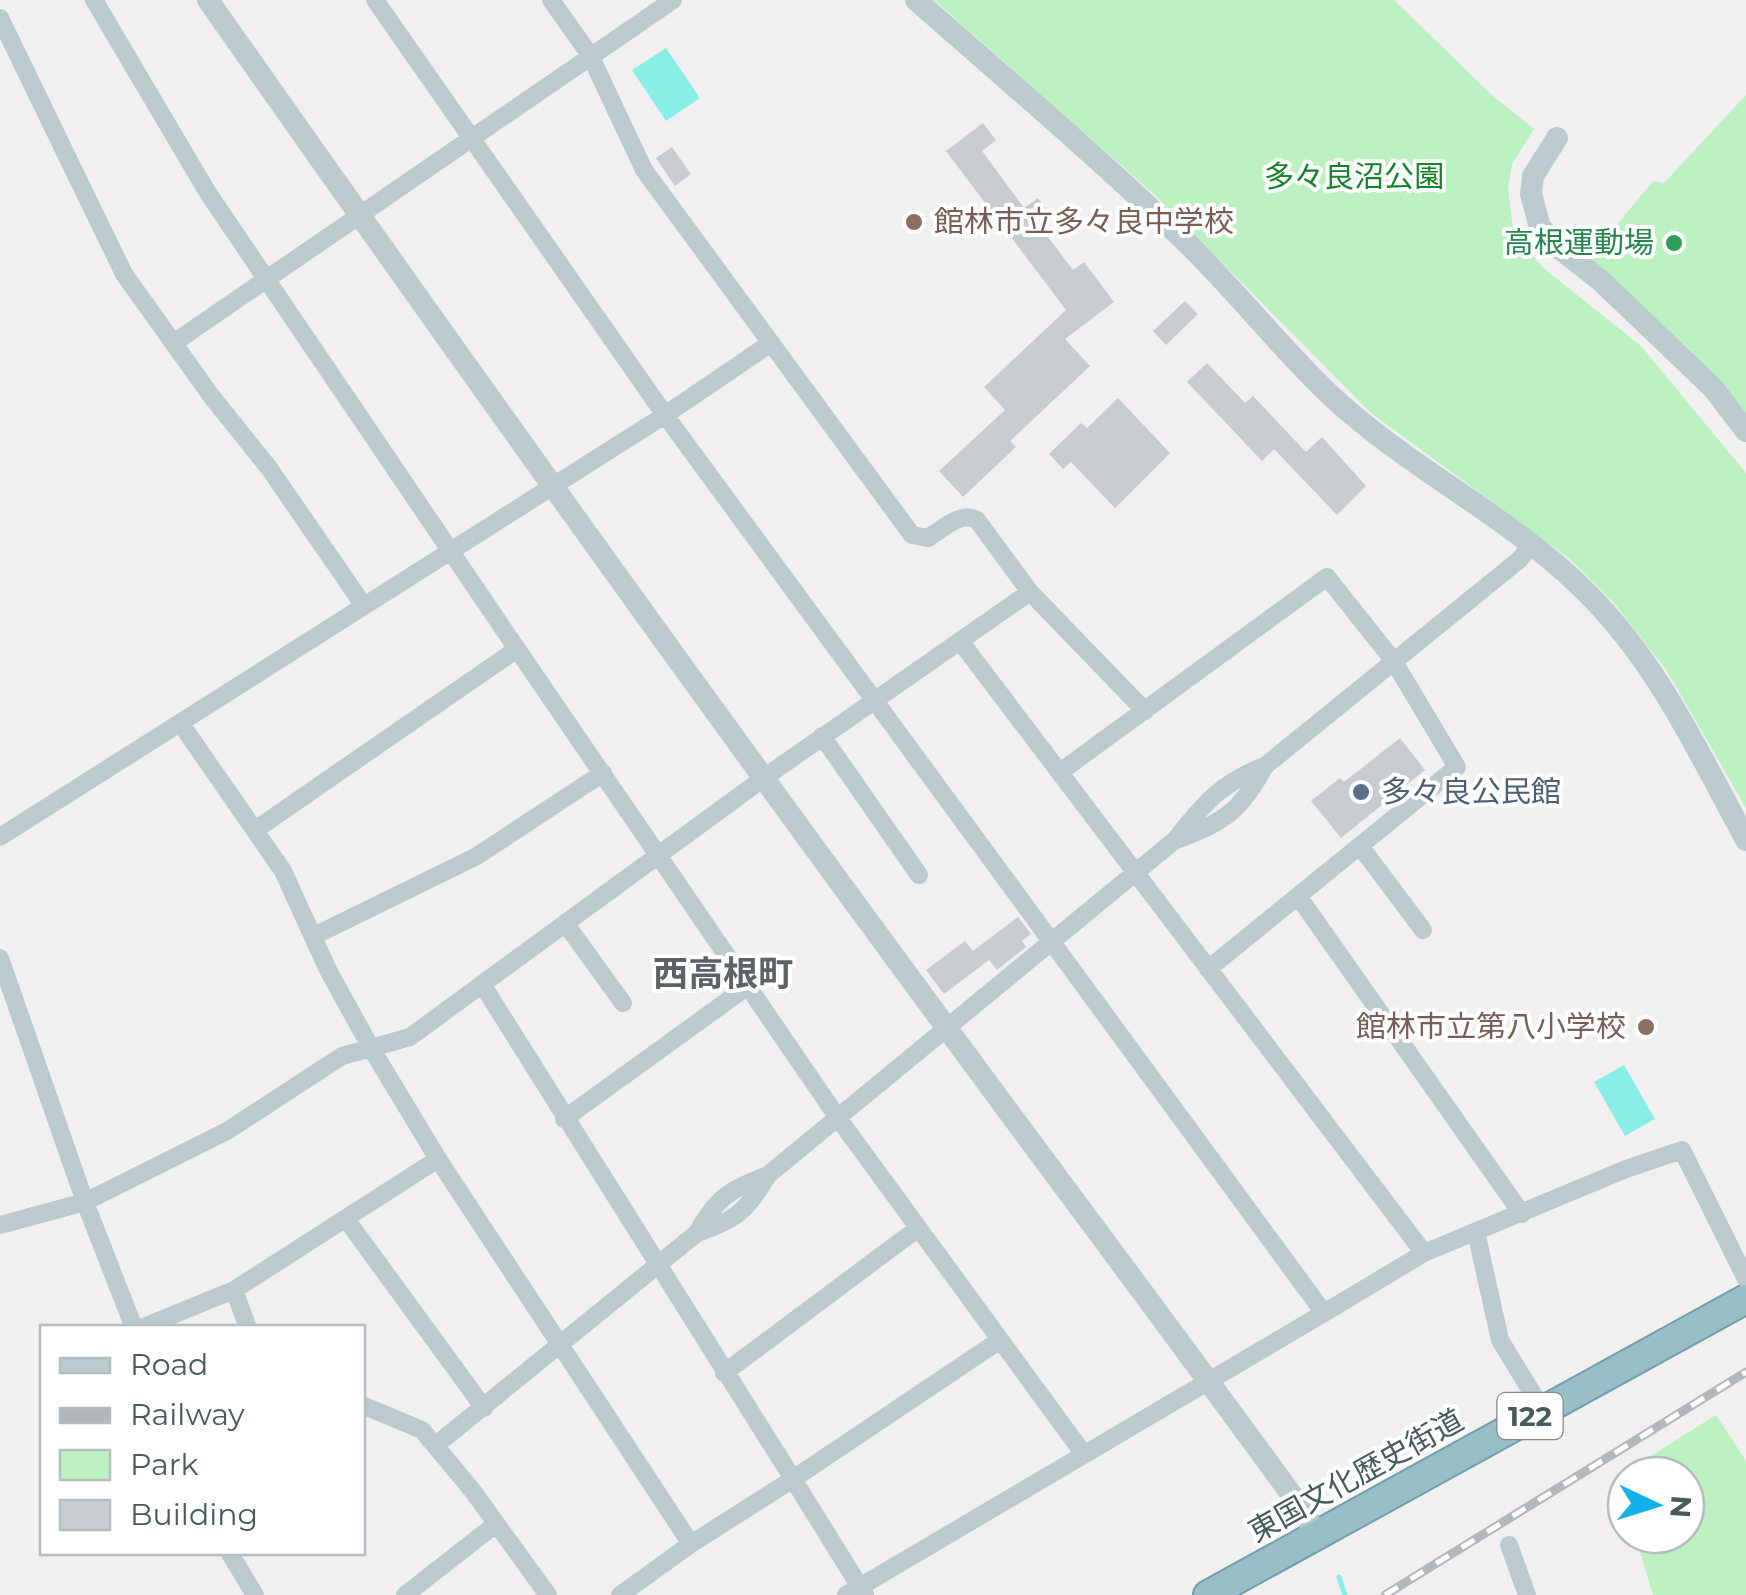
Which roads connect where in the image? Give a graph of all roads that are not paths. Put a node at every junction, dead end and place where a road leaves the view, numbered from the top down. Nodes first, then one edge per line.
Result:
1 (94, 0) edge
2 (208, 0) edge
3 (375, 0) edge
4 (551, 0) edge
5 (673, 0) edge
6 (916, 0) edge
7 (0, 18) edge
8 (590, 55) junction
9 (470, 137) junction
10 (1557, 138) dead end
11 (359, 215) junction
12 (266, 278) junction
13 (175, 342) junction
14 (772, 343) junction
15 (666, 415) junction
16 (1746, 431) edge
17 (553, 485) junction
18 (1532, 546) junction
19 (452, 550) junction
20 (1030, 592) junction
21 (364, 606) junction
22 (960, 641) junction
23 (517, 649) junction
24 (1393, 660) junction
25 (874, 699) junction
26 (1145, 711) junction
27 (182, 724) junction
28 (822, 736) junction
29 (1060, 772) junction
30 (602, 773) junction
31 (765, 777) junction
32 (254, 830) junction
33 (0, 837) edge
34 (1746, 840) edge
35 (1360, 846) junction
36 (658, 854) junction
37 (1134, 873) junction
38 (919, 875) dead end
39 (1298, 896) junction
40 (566, 923) junction
41 (1422, 930) dead end
42 (314, 936) junction
43 (1052, 944) junction
44 (0, 958) edge
45 (1208, 969) junction
46 (482, 984) junction
47 (748, 986) junction
48 (623, 1002) dead end
49 (947, 1029) junction
50 (370, 1048) junction
51 (838, 1118) junction
52 (564, 1119) junction
53 (438, 1159) junction
54 (85, 1202) junction
55 (1522, 1214) junction
56 (346, 1219) junction
57 (0, 1225) edge
58 (917, 1229) junction
59 (1476, 1232) junction
60 (1424, 1253) junction
61 (657, 1265) junction
62 (1746, 1279) edge
63 (234, 1290) junction
64 (1746, 1299) edge
65 (1324, 1312) junction
66 (137, 1325) edge
67 (146, 1325) edge
68 (247, 1325) edge
69 (1000, 1340) junction
70 (560, 1345) junction
71 (724, 1373) junction
72 (1209, 1381) junction
73 (365, 1406) edge
74 (484, 1408) junction
75 (1542, 1410) junction
76 (436, 1445) junction
77 (1083, 1454) junction
78 (793, 1480) junction
79 (496, 1524) junction
80 (1316, 1535) junction
81 (691, 1544) junction
82 (1509, 1545) dead end
83 (231, 1555) edge
84 (857, 1592) edge
85 (255, 1595) edge
86 (405, 1595) edge
87 (548, 1595) edge
88 (620, 1595) edge
89 (1208, 1595) edge
90 (1527, 1595) edge

1 - 12 street
2 - 11 street
3 - 9 street
4 - 8 street
5 - 8 street
6 - 18 street
7 - 13 street
8 - 9 street
8 - 14 street
9 - 11 street
9 - 15 street
10 - 16 street
11 - 12 street
11 - 17 street
12 - 13 street
12 - 19 street
13 - 21 street
14 - 15 street
14 - 20 street
15 - 17 street
15 - 25 street
17 - 19 street
17 - 31 street
18 - 24 street
18 - 34 street
19 - 21 street
19 - 23 street
20 - 22 street
20 - 26 street
21 - 27 street
22 - 25 street
22 - 29 street
23 - 30 street
23 - 32 street
24 - 26 street
24 - 35 street
24 - 37 street
25 - 28 street
25 - 43 street
26 - 29 street
27 - 32 street
27 - 33 street
28 - 31 street
28 - 38 street
29 - 37 street
30 - 36 street
30 - 42 street
31 - 36 street
31 - 49 street
32 - 42 street
35 - 39 street
35 - 41 street
36 - 40 street
36 - 47 street
37 - 43 street
37 - 45 street
39 - 45 street
39 - 55 street
40 - 46 street
40 - 48 street
42 - 50 street
43 - 49 street
43 - 65 street
44 - 54 street
45 - 60 street
46 - 50 street
46 - 52 street
47 - 51 street
47 - 52 street
49 - 51 street
49 - 72 street
50 - 53 street
50 - 54 street
51 - 58 street
51 - 61 street
52 - 61 street
53 - 56 street
53 - 70 street
54 - 57 street
54 - 66 street
55 - 59 street
55 - 62 street
56 - 63 street
56 - 74 street
58 - 69 street
58 - 71 street
59 - 60 street
59 - 75 street
60 - 65 street
61 - 70 street
61 - 71 street
63 - 67 street
63 - 68 street
64 - 75 highway, 東国文化歴史街道 / 122
65 - 72 street
69 - 77 street
69 - 78 street
70 - 74 street
70 - 81 street
71 - 78 street
72 - 77 street
72 - 80 street
73 - 76 street
74 - 76 street
75 - 80 highway, 東国文化歴史街道 / 122
76 - 79 street
77 - 84 street
78 - 81 street
78 - 84 street
79 - 86 street
79 - 87 street
80 - 89 highway, 東国文化歴史街道 / 122
81 - 88 street
82 - 90 street
83 - 85 street

